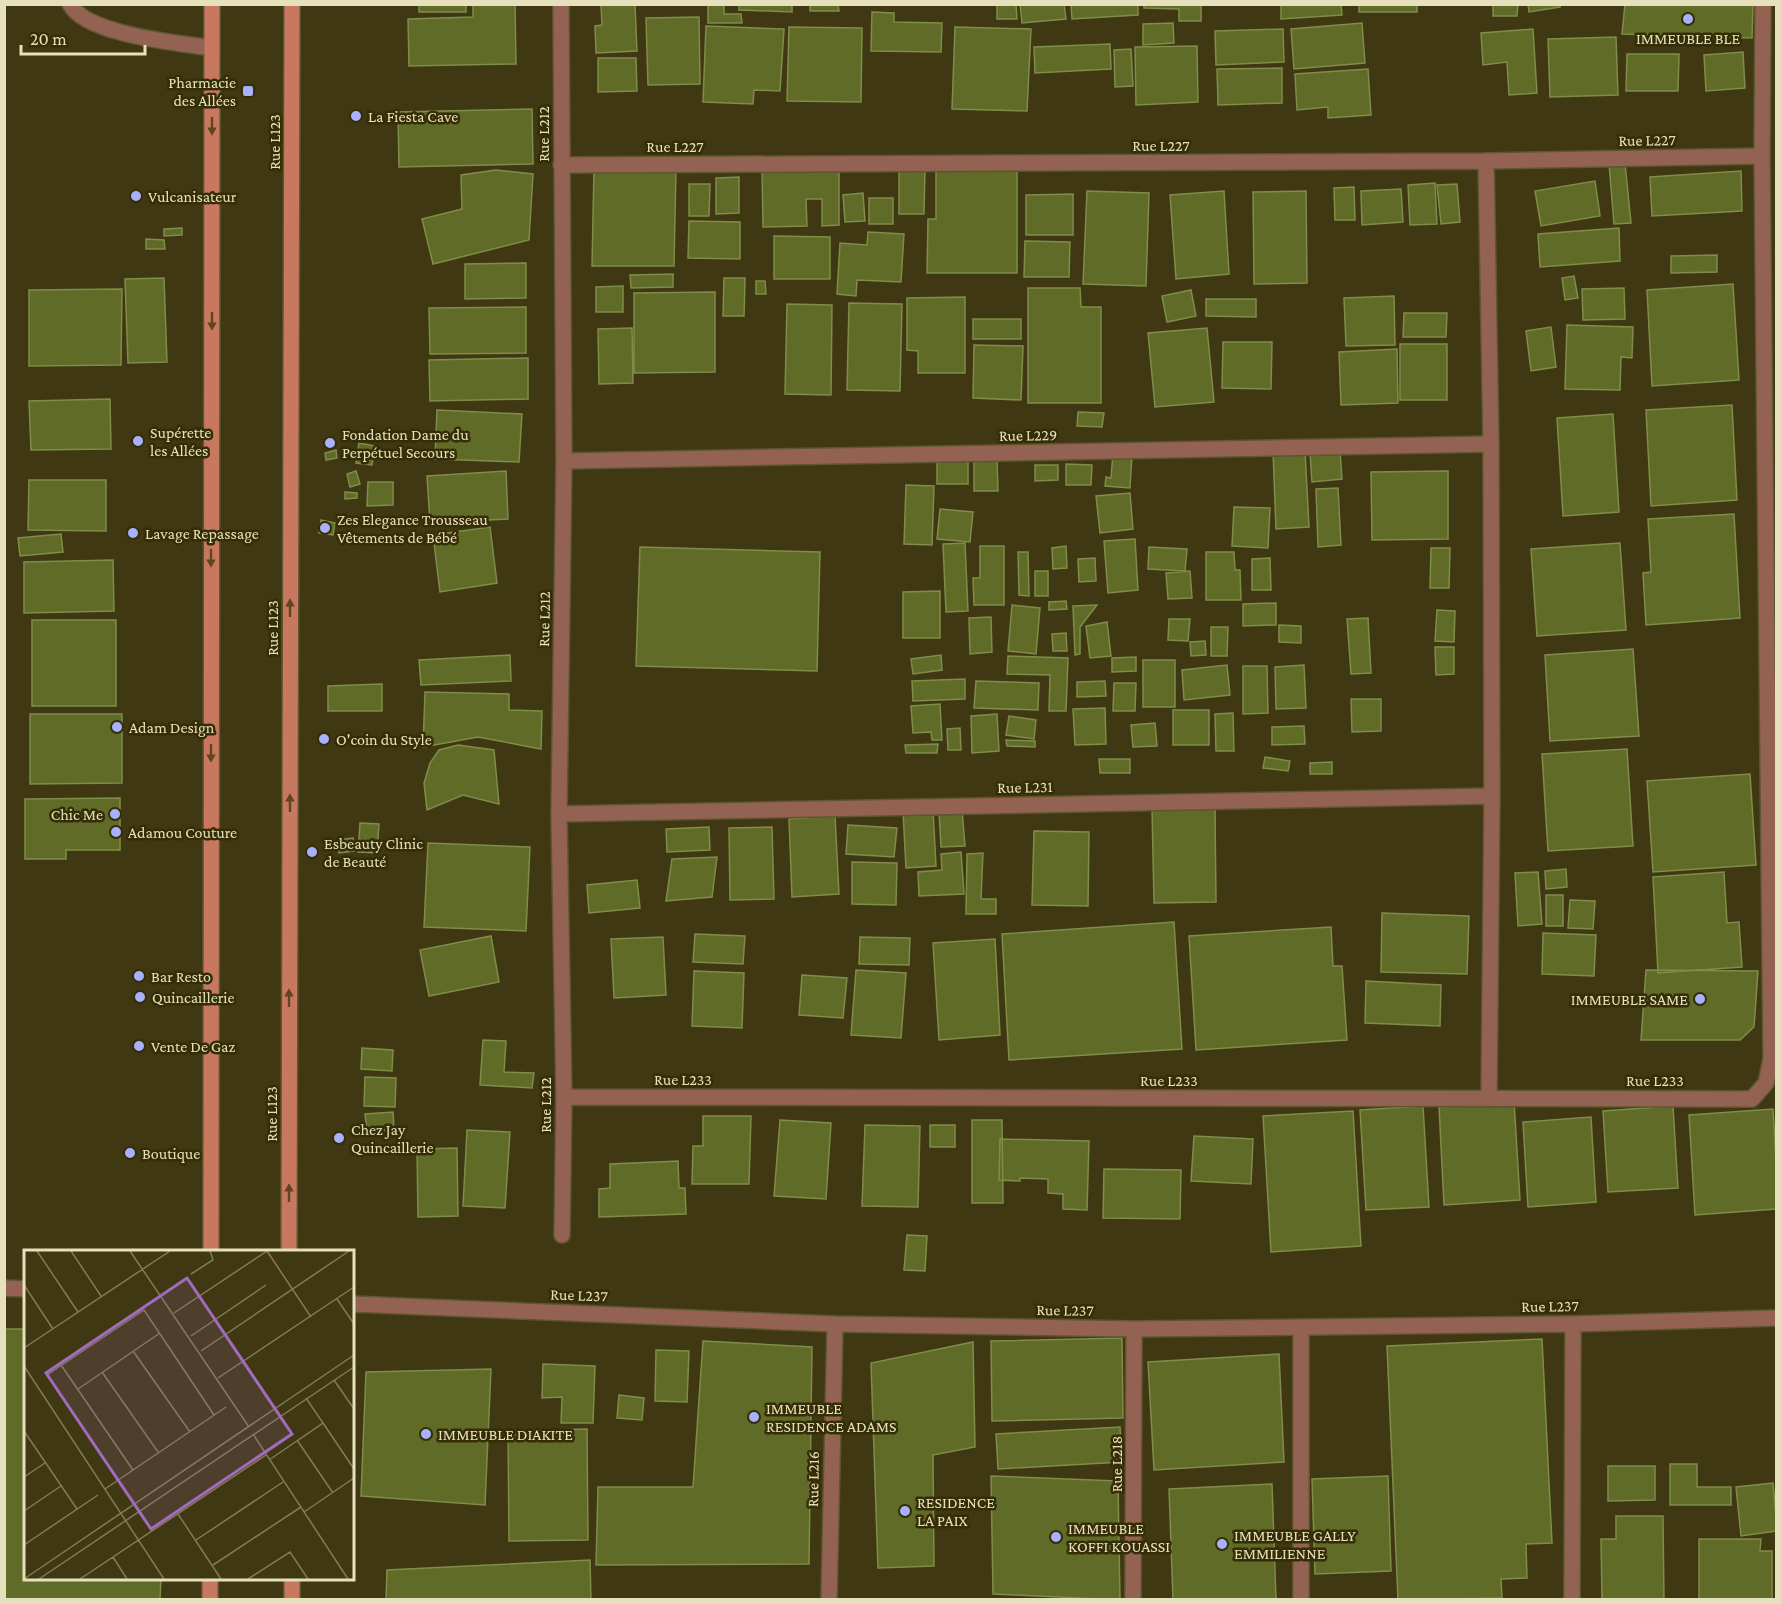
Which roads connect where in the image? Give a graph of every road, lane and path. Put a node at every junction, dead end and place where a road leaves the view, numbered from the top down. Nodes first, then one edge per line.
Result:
1 (70, 4) edge
2 (212, 4) edge
3 (292, 4) edge
4 (561, 4) edge
5 (1763, 4) edge
6 (212, 48) junction
7 (1762, 156) junction
8 (1486, 161) junction
9 (561, 165) junction
10 (1491, 444) junction
11 (564, 461) junction
12 (1492, 796) junction
13 (558, 814) junction
14 (564, 1097) junction
15 (1490, 1098) junction
16 (562, 1234) dead end
17 (211, 1250) edge
18 (288, 1250) edge
19 (4, 1288) edge
20 (24, 1289) edge
21 (354, 1304) edge
22 (1776, 1318) edge
23 (835, 1324) junction
24 (1573, 1324) junction
25 (1301, 1327) junction
26 (1134, 1329) junction
27 (210, 1580) edge
28 (292, 1580) edge
29 (210, 1599) edge
30 (292, 1599) edge
31 (829, 1599) edge
32 (1133, 1599) edge
33 (1300, 1599) edge
34 (1572, 1599) edge

1 - 6 street
2 - 6 main road
18 -> 3 main road, Rue L123
4 - 9 street, Rue L212
5 - 7 street
6 -> 17 main road
7 - 8 street, Rue L227
7 - 15 street, Rue L233
8 - 9 street, Rue L227
8 - 10 street
9 - 11 street, Rue L212
10 - 11 street, Rue L229
10 - 12 street
11 - 13 street, Rue L212
12 - 13 street, Rue L231
12 - 15 street
13 - 14 street, Rue L212
14 - 15 street, Rue L233
14 - 16 street, Rue L212
19 - 20 street
21 - 23 street, Rue L237
22 - 24 street, Rue L237
23 - 26 street, Rue L237
23 - 31 street, Rue L216
24 - 25 street, Rue L237
24 - 34 street
25 - 26 street, Rue L237
25 - 33 street
26 - 32 street, Rue L218
27 - 29 main road
28 - 30 main road

